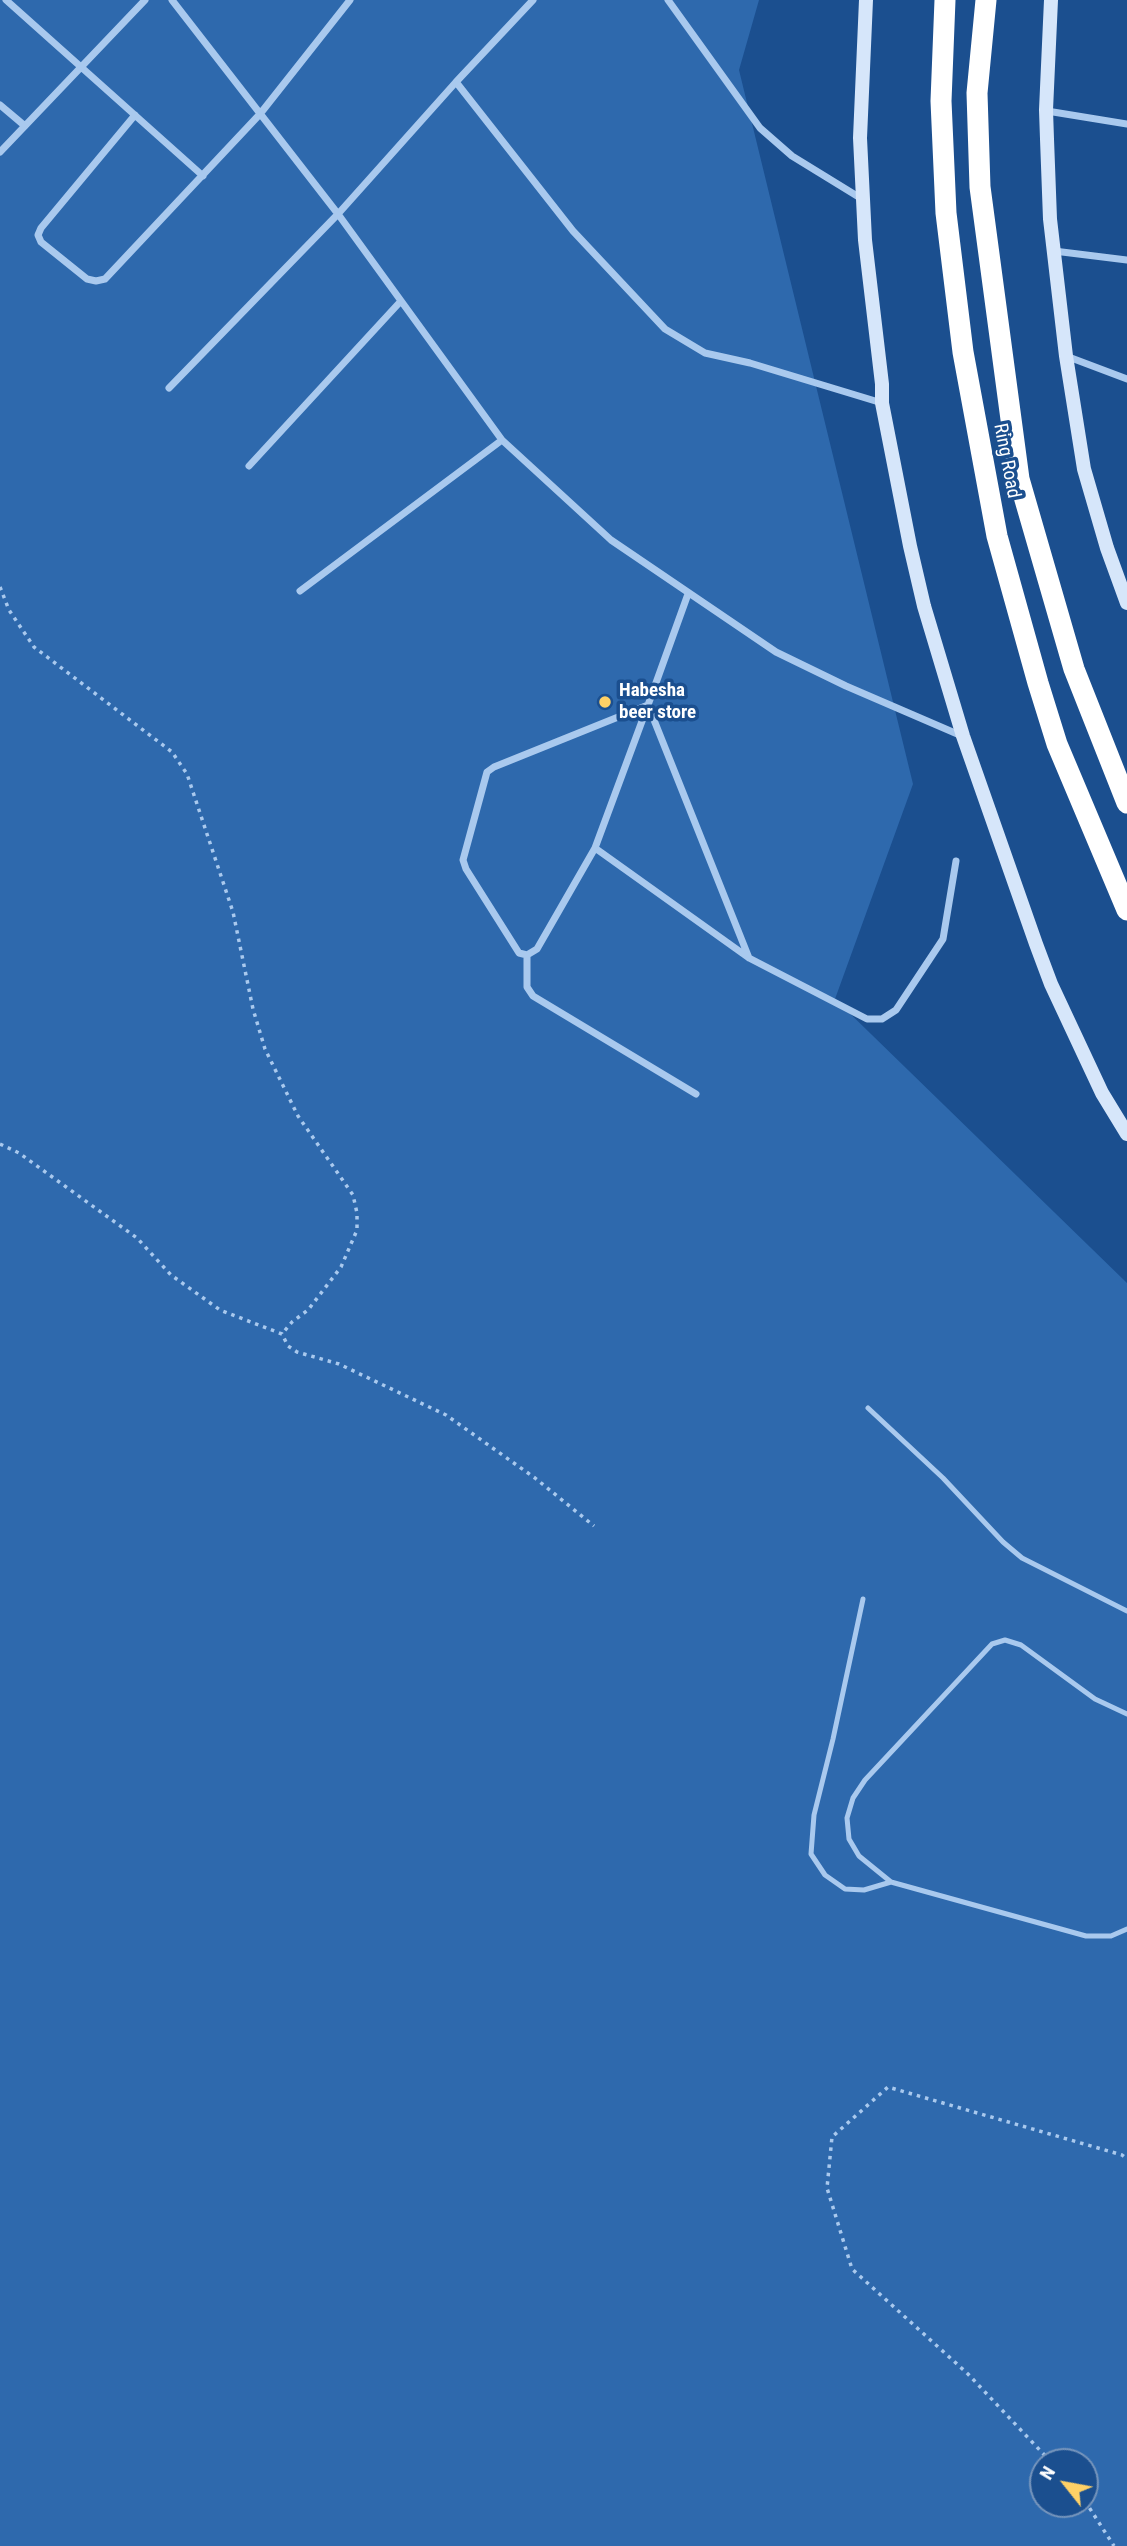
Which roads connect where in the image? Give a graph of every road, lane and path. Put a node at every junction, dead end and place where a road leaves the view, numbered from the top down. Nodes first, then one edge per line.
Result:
1 (6, 0) edge
2 (145, 0) edge
3 (172, 0) edge
4 (350, 0) edge
5 (533, 0) edge
6 (668, 0) edge
7 (866, 0) edge
8 (945, 0) edge
9 (986, 0) edge
10 (1051, 0) edge
11 (81, 67) junction
12 (456, 82) junction
13 (0, 105) edge
14 (1046, 110) junction
15 (260, 114) junction
16 (135, 115) junction
17 (1127, 124) edge
18 (24, 126) junction
19 (0, 152) edge
20 (203, 176) junction
21 (862, 200) junction
22 (338, 214) junction
23 (1054, 251) junction
24 (1127, 260) edge
25 (400, 302) junction
26 (1066, 356) junction
27 (1127, 379) edge
28 (169, 388) dead end
29 (881, 404) junction
30 (502, 440) junction
31 (249, 466) dead end
32 (0, 587) edge
33 (300, 591) dead end
34 (688, 594) junction
35 (1127, 603) edge
36 (648, 705) junction
37 (963, 736) junction
38 (1127, 803) edge
39 (594, 848) junction
40 (956, 861) dead end
41 (1127, 910) edge
42 (527, 955) junction
43 (749, 958) junction
44 (696, 1094) dead end
45 (1127, 1134) edge
46 (0, 1144) edge
47 (282, 1334) junction
48 (868, 1408) dead end
49 (594, 1526) dead end
50 (863, 1600) dead end
51 (1127, 1611) edge
52 (1127, 1714) edge
53 (891, 1882) junction
54 (1127, 1929) edge
55 (1127, 2159) edge
56 (1038, 2448) edge
57 (1096, 2518) edge
58 (1114, 2546) edge

1 - 11 street
2 - 11 street
3 - 15 street
4 - 15 street
5 - 12 street
6 - 21 street
7 - 21 main road
8 - 41 highway, Ring Road
9 - 38 highway, Ring Road
10 - 14 main road
11 - 16 street
11 - 18 street
12 - 22 street
12 - 29 street
13 - 18 street
14 - 17 street
14 - 23 main road
15 - 20 street
15 - 22 street
16 - 20 street
16 - 20 street
18 - 19 street
21 - 29 main road
22 - 25 street
22 - 28 street
23 - 24 street
23 - 26 main road
25 - 30 street
25 - 31 street
26 - 27 street
26 - 35 main road
29 - 37 main road
30 - 33 street
30 - 34 street
32 - 47 path
34 - 36 street
34 - 37 street
36 - 39 street
36 - 42 street
36 - 43 street
37 - 45 main road
39 - 42 street
39 - 43 street
40 - 43 street
42 - 44 street
46 - 47 path
47 - 49 path
48 - 51 lane
50 - 53 lane
52 - 53 lane
53 - 54 lane
55 - 56 path
57 - 58 path

